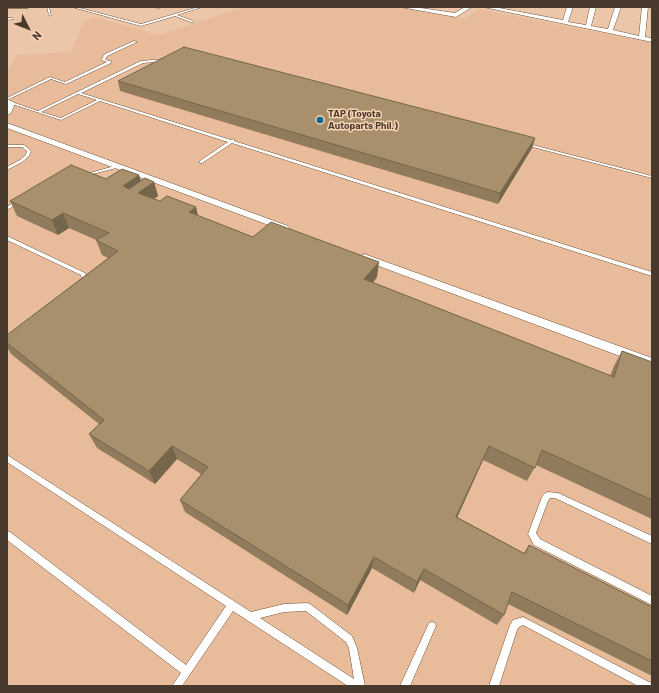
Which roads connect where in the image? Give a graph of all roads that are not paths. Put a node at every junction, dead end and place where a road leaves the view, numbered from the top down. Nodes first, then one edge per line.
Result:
1 (48, 7) edge
2 (73, 7) edge
3 (82, 7) edge
4 (161, 7) edge
5 (201, 7) edge
6 (403, 7) edge
7 (452, 7) edge
8 (486, 7) edge
9 (523, 7) edge
10 (570, 7) edge
11 (593, 7) edge
12 (618, 7) edge
13 (645, 7) edge
14 (78, 8) junction
15 (157, 8) dead end
16 (468, 8) edge
17 (498, 8) edge
18 (520, 14) junction
19 (50, 15) dead end
20 (175, 15) junction
21 (7, 19) edge
22 (13, 19) dead end
23 (192, 22) dead end
24 (565, 22) junction
25 (588, 27) junction
26 (610, 31) junction
27 (642, 38) junction
28 (652, 40) edge
29 (135, 42) dead end
30 (166, 60) edge
31 (78, 93) junction
32 (100, 100) junction
33 (8, 101) edge
34 (38, 112) junction
35 (7, 113) edge
36 (7, 125) edge
37 (233, 140) junction
38 (522, 143) edge
39 (7, 146) edge
40 (201, 162) dead end
41 (118, 166) junction
42 (7, 169) edge
43 (77, 176) edge
44 (652, 178) edge
45 (20, 201) edge
46 (7, 209) edge
47 (297, 232) edge
48 (7, 238) edge
49 (356, 254) edge
50 (652, 274) edge
51 (80, 287) edge
52 (652, 363) edge
53 (7, 458) edge
54 (7, 535) edge
55 (652, 540) edge
56 (652, 601) edge
57 (232, 604) junction
58 (252, 616) junction
59 (432, 626) dead end
60 (187, 672) junction
61 (177, 686) edge
62 (356, 686) edge
63 (360, 686) edge
64 (405, 686) edge
65 (494, 686) edge
66 (648, 686) edge

1 - 19 lane
2 - 14 lane
3 - 14 lane
4 - 15 lane
5 - 20 lane
6 - 16 street
7 - 16 street
8 - 17 street
9 - 18 street
10 - 24 street
11 - 25 street
12 - 26 street
13 - 27 street
14 - 20 lane
17 - 18 street
18 - 24 street
20 - 23 lane
21 - 22 lane
24 - 25 street
25 - 26 street
26 - 27 street
27 - 28 street
29 - 33 lane
30 - 31 lane
31 - 32 lane
31 - 34 lane
32 - 34 lane
32 - 37 lane
33 - 34 lane
33 - 35 street
36 - 41 street
37 - 40 lane
37 - 50 lane
38 - 44 lane
39 - 42 lane
41 - 43 lane
41 - 47 street
45 - 46 lane
48 - 51 lane
49 - 52 street
53 - 57 lane
54 - 60 lane
55 - 56 lane
57 - 58 lane
57 - 60 lane
58 - 62 lane
58 - 63 lane
59 - 64 lane
60 - 61 lane
65 - 66 lane

